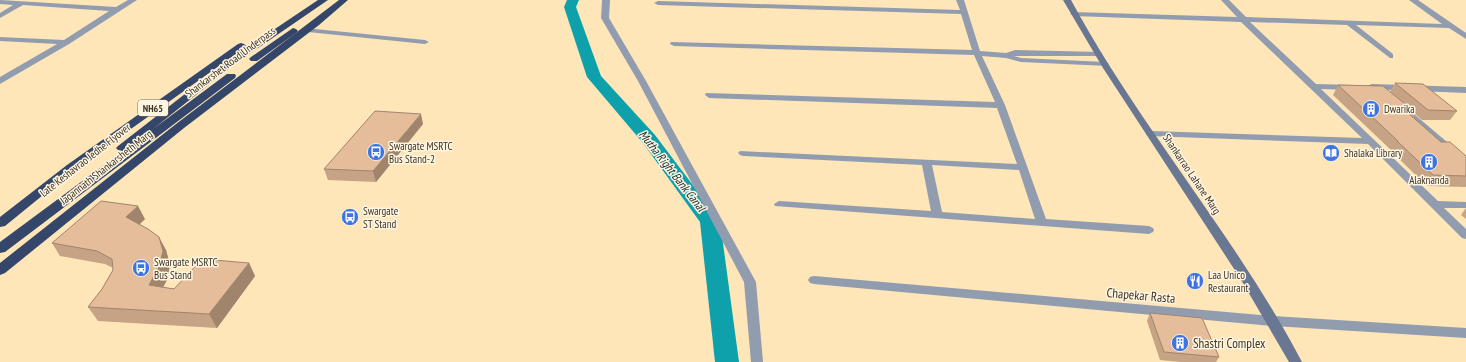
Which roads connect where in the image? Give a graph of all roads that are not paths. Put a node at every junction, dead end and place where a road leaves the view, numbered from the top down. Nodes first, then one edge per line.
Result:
1 (27, 0) edge
2 (82, 0) edge
3 (133, 0) edge
4 (311, 0) edge
5 (324, 0) edge
6 (344, 0) edge
7 (606, 0) edge
8 (960, 0) edge
9 (1067, 0) edge
10 (1225, 0) edge
11 (1413, 0) edge
12 (0, 2) edge
13 (658, 3) dead end
14 (752, 3) edge
15 (20, 4) junction
16 (71, 6) junction
17 (117, 9) junction
18 (964, 12) junction
19 (1074, 14) junction
20 (0, 16) edge
21 (1244, 20) junction
22 (1349, 23) junction
23 (1449, 26) junction
24 (308, 30) junction
25 (1466, 37) edge
26 (0, 40) edge
27 (66, 42) junction
28 (426, 42) dead end
29 (674, 44) dead end
30 (977, 53) junction
31 (1098, 54) junction
32 (1007, 56) junction
33 (1390, 56) dead end
34 (1104, 64) junction
35 (0, 80) edge
36 (1313, 86) junction
37 (1376, 88) junction
38 (1466, 90) edge
39 (709, 95) dead end
40 (1388, 97) edge
41 (1001, 105) junction
42 (1399, 106) edge
43 (1151, 134) junction
44 (1371, 141) junction
45 (743, 153) dead end
46 (926, 162) junction
47 (1466, 163) edge
48 (1022, 167) junction
49 (779, 204) dead end
50 (1435, 204) junction
51 (1466, 205) edge
52 (937, 216) junction
53 (0, 223) edge
54 (1042, 223) junction
55 (1149, 230) dead end
56 (1466, 235) edge
57 (0, 248) edge
58 (4, 266) edge
59 (0, 277) edge
60 (814, 280) dead end
61 (1273, 321) junction
62 (1466, 333) edge
63 (757, 362) edge
64 (1296, 362) edge

1 - 15 street
2 - 16 street
3 - 17 street
4 - 53 highway, Jagannath Shankarsheth Marg / NH65
5 - 57 highway, Late Keshavrao Jedhe Flyover
6 - 24 highway, Jagannath Shankarsheth Marg / NH65
6 - 57 highway, Shankarshet Road Underpass
7 - 63 street
8 - 18 street
9 - 19 main road, Shankarrao Lahane Marg
10 - 21 street
11 - 23 street
12 - 15 street
13 - 14 street
14 - 18 street
15 - 16 street
15 - 20 street
16 - 17 street
17 - 27 street
18 - 30 street
19 - 21 street
19 - 31 main road, Shankarrao Lahane Marg
21 - 22 street
21 - 36 street
22 - 23 street
22 - 33 street
23 - 25 street
24 - 28 street
24 - 58 highway, Jagannath Shankarsheth Marg / NH65
26 - 27 street
27 - 35 street
29 - 30 street
30 - 32 street
30 - 41 street
31 - 32 street
31 - 34 main road, Shankarrao Lahane Marg
32 - 34 street
34 - 43 main road, Shankarrao Lahane Marg
36 - 37 street
36 - 44 street
37 - 38 street
37 - 40 street
39 - 41 street
41 - 48 street
42 - 47 street
43 - 44 street
43 - 61 main road, Shankarrao Lahane Marg
44 - 50 street
45 - 46 street
46 - 48 street
46 - 52 street
48 - 54 street
49 - 52 street
50 - 51 street
50 - 56 street
52 - 54 street
54 - 55 street
58 - 59 highway
60 - 61 street, Chapekar Rasta
61 - 62 street, Chapekar Rasta
61 - 64 main road, Shankarrao Lahane Marg

